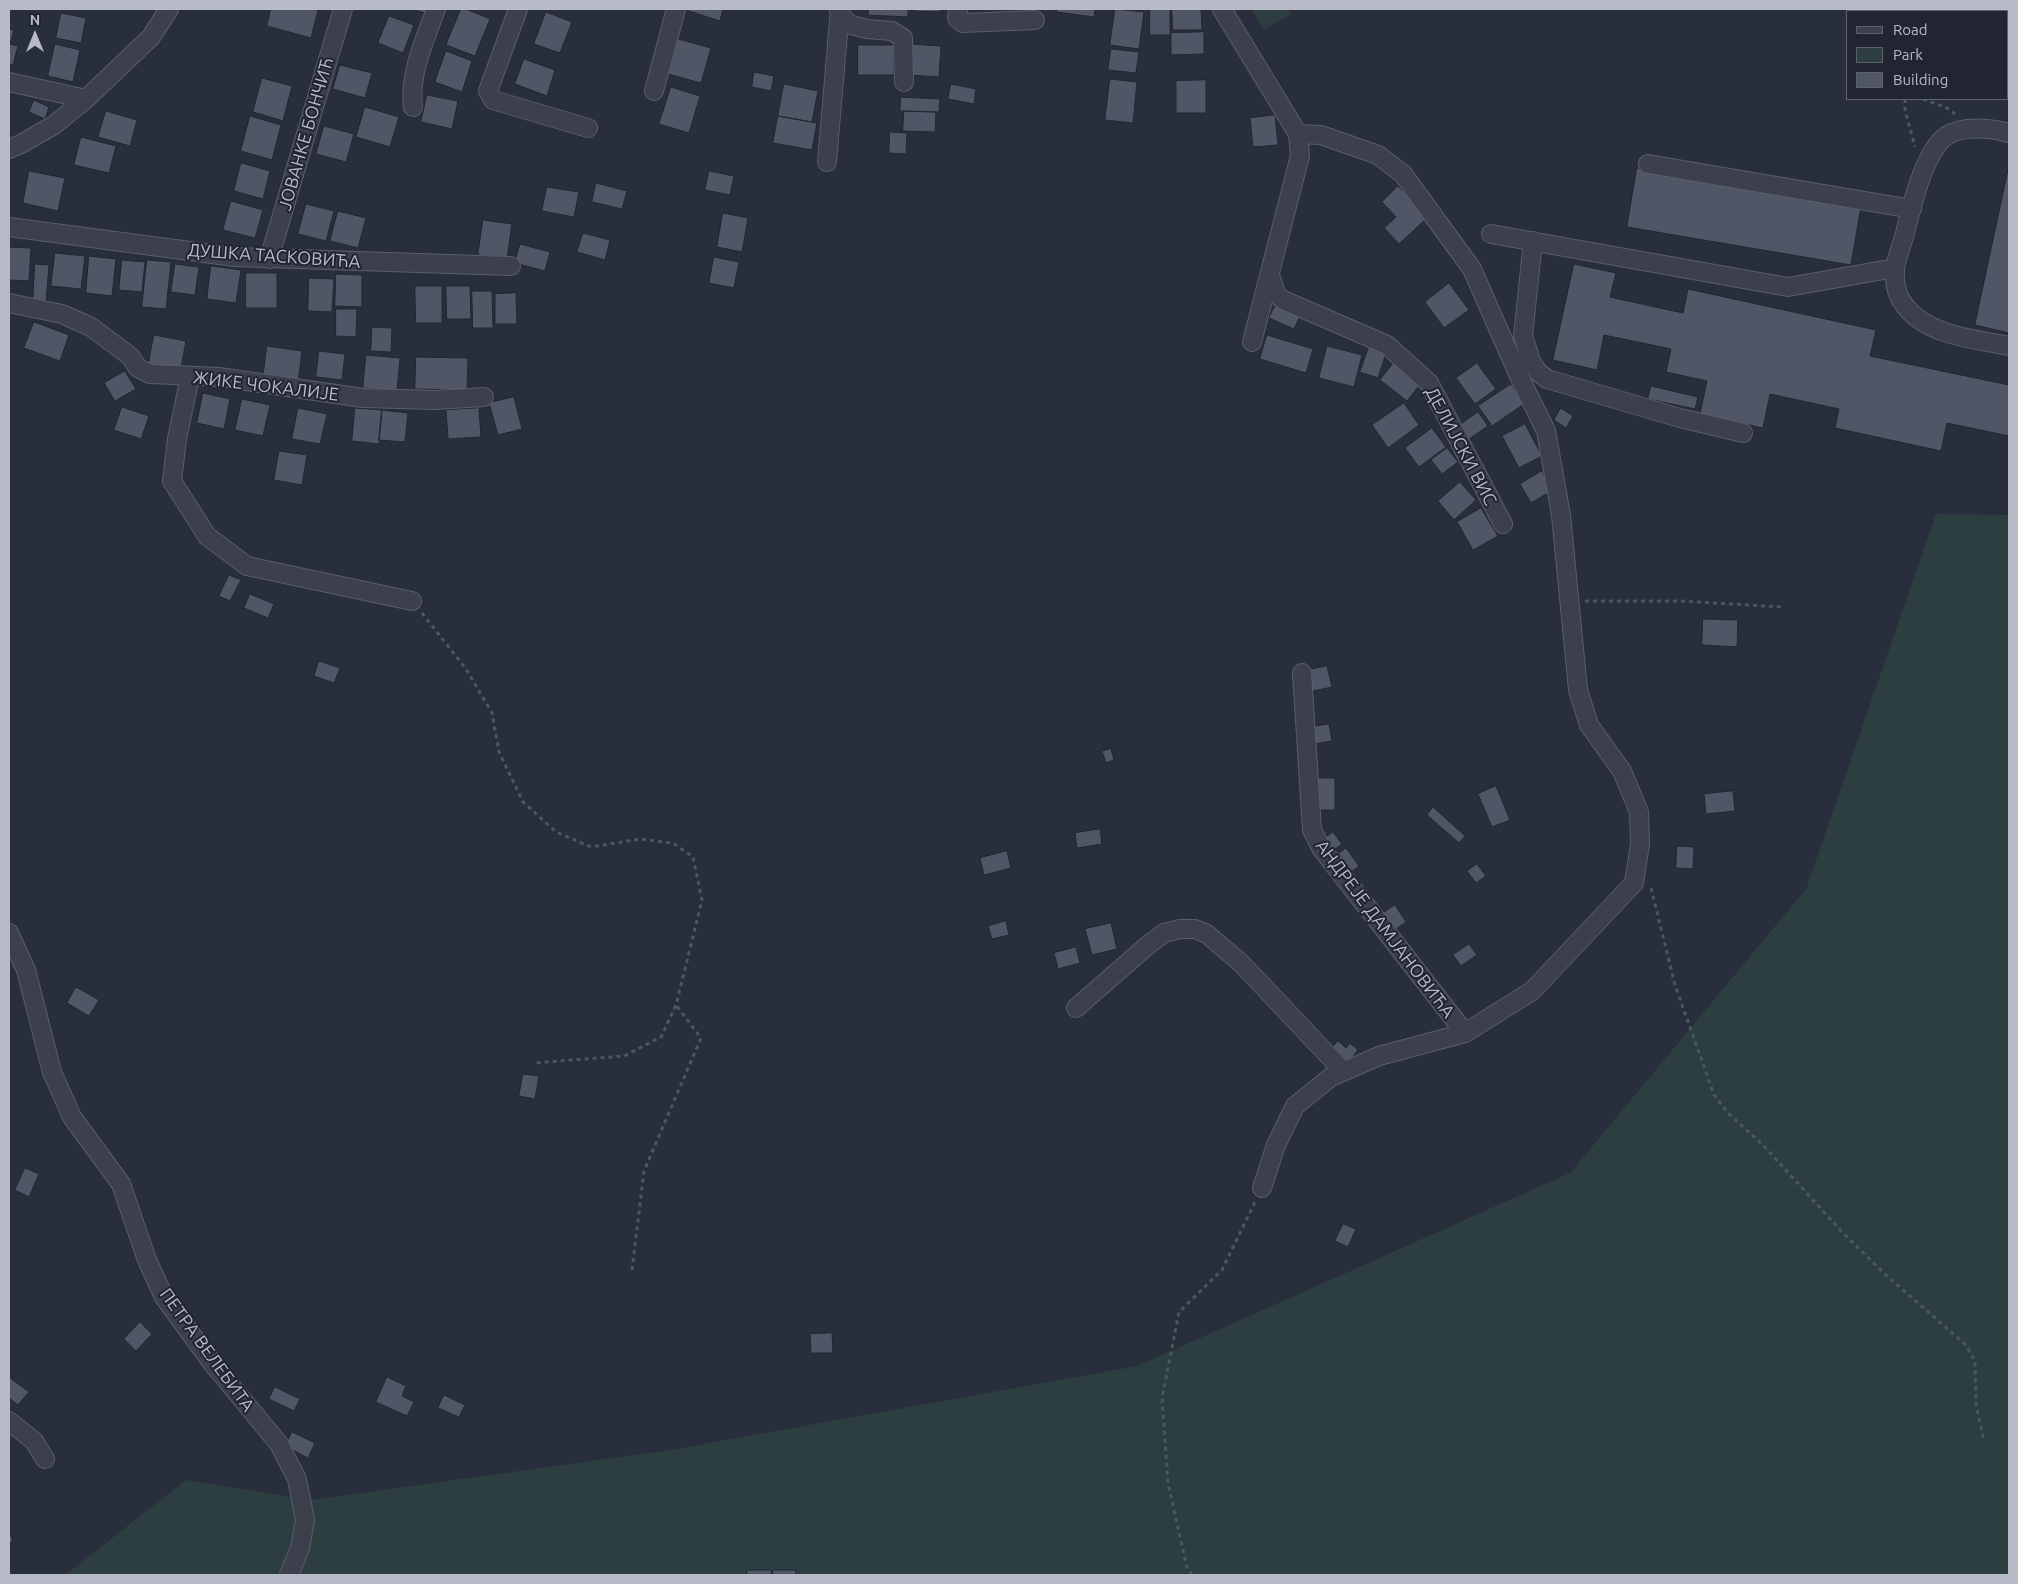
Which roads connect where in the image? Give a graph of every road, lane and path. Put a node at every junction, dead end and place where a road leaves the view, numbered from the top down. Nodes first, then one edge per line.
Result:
1 (169, 9) edge
2 (343, 9) edge
3 (436, 9) edge
4 (518, 9) edge
5 (676, 9) edge
6 (958, 9) edge
7 (1222, 9) edge
8 (839, 10) edge
9 (1035, 20) dead end
10 (9, 82) edge
11 (904, 82) dead end
12 (654, 91) dead end
13 (86, 99) junction
14 (1904, 100) edge
15 (1926, 100) edge
16 (413, 107) dead end
17 (588, 128) dead end
18 (1976, 129) junction
19 (2009, 133) edge
20 (1298, 134) junction
21 (9, 149) edge
22 (827, 162) dead end
23 (1648, 164) dead end
24 (1922, 173) junction
25 (1912, 208) junction
26 (9, 227) edge
27 (1490, 234) dead end
28 (1532, 241) junction
29 (269, 259) junction
30 (511, 266) dead end
31 (1895, 268) junction
32 (1270, 275) junction
33 (9, 303) edge
34 (1252, 342) dead end
35 (2009, 346) edge
36 (190, 376) junction
37 (484, 397) dead end
38 (1743, 434) dead end
39 (1503, 524) dead end
40 (412, 601) joint
41 (1570, 602) junction
42 (1784, 607) dead end
43 (1302, 672) dead end
44 (1649, 882) dead end
45 (9, 933) edge
46 (676, 1005) junction
47 (1076, 1008) dead end
48 (1465, 1033) junction
49 (534, 1063) dead end
50 (1343, 1072) junction
51 (1262, 1188) joint
52 (632, 1270) dead end
53 (9, 1421) edge
54 (1984, 1441) dead end
55 (45, 1459) dead end
56 (289, 1575) edge
57 (1192, 1575) edge

1 - 13 street
2 - 29 street, ЈОВАНКЕ БОНЧИЋ
3 - 16 street
4 - 17 street
5 - 12 street
6 - 9 street
7 - 20 street
8 - 11 street
8 - 22 street
10 - 13 street
13 - 21 street
14 - 24 path
15 - 18 path
18 - 19 street
18 - 24 street
20 - 32 street
20 - 41 street
23 - 25 street
24 - 25 street
25 - 31 street
26 - 29 street, ДУШКА ТАСКОВИЋА
27 - 28 street
28 - 31 street
28 - 38 street
29 - 30 street, ДУШКА ТАСКОВИЋА
31 - 35 street
32 - 34 street
32 - 39 street, ДЕЛИЈСКИ ВИС
33 - 36 street, ЖИКЕ ЧОКАЛИЈЕ
36 - 37 street, ЖИКЕ ЧОКАЛИЈЕ
36 - 40 street
40 - 46 path
41 - 42 path
41 - 48 street
43 - 48 street, АНДРЕЈЕ ДАМЈАНОВИЋА
44 - 54 path
45 - 56 street, ПЕТРА ВЕЛЕБИТА
46 - 49 path
46 - 52 path
47 - 50 street
48 - 50 street
50 - 51 street
51 - 57 path
53 - 55 street

